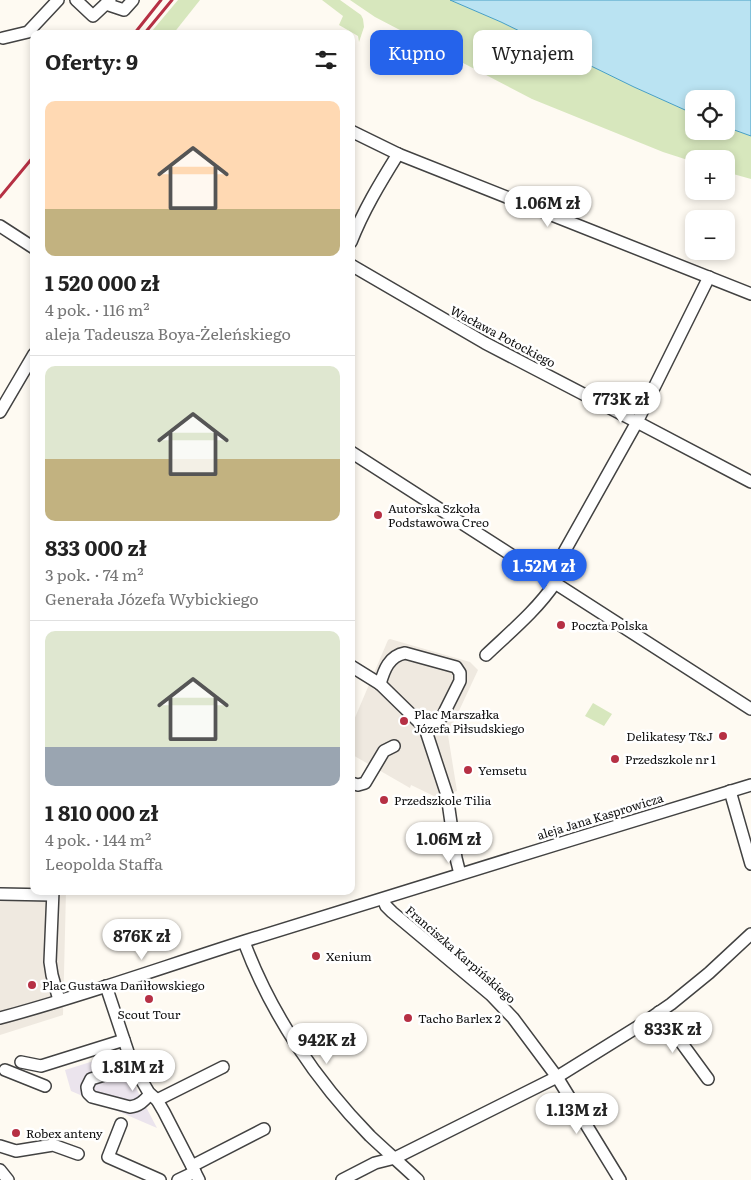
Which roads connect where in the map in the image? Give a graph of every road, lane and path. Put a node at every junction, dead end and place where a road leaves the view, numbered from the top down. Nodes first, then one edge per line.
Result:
1 (58, 0) edge
2 (76, 0) edge
3 (133, 0) edge
4 (108, 2) edge
5 (1, 38) edge
6 (355, 133) edge
7 (398, 154) junction
8 (0, 226) edge
9 (355, 232) edge
10 (30, 245) edge
11 (355, 267) edge
12 (709, 277) junction
13 (751, 294) edge
14 (30, 361) edge
15 (0, 412) edge
16 (637, 422) junction
17 (355, 455) edge
18 (751, 482) edge
19 (552, 581) junction
20 (486, 655) dead end
21 (355, 668) edge
22 (380, 684) junction
23 (751, 709) edge
24 (425, 728) junction
25 (394, 746) dead end
26 (355, 784) edge
27 (751, 784) edge
28 (730, 791) junction
29 (751, 864) edge
30 (460, 874) junction
31 (30, 893) edge
32 (0, 894) edge
33 (52, 895) edge
34 (383, 899) junction
35 (751, 934) edge
36 (244, 942) junction
37 (106, 986) junction
38 (59, 1000) junction
39 (659, 1012) junction
40 (0, 1018) edge
41 (124, 1040) junction
42 (21, 1062) dead end
43 (134, 1066) junction
44 (222, 1067) dead end
45 (5, 1070) dead end
46 (557, 1077) junction
47 (708, 1079) dead end
48 (45, 1086) dead end
49 (153, 1098) junction
50 (121, 1124) dead end
51 (264, 1129) dead end
52 (0, 1146) edge
53 (78, 1154) dead end
54 (395, 1158) junction
55 (0, 1170) edge
56 (195, 1173) edge
57 (8, 1180) edge
58 (160, 1180) edge
59 (178, 1180) edge
60 (342, 1180) edge
61 (418, 1180) edge
62 (620, 1180) edge

1 - 5 street
2 - 4 street
3 - 4 street
6 - 7 street
7 - 9 street
7 - 12 street
8 - 10 street
11 - 16 street, Wacława Potockiego
12 - 13 street
12 - 16 street
14 - 15 street
16 - 18 street, Wacława Potockiego
16 - 19 street
17 - 19 street
19 - 20 street
19 - 23 street
21 - 22 street
22 - 24 street
22 - 24 street
24 - 30 street
25 - 26 street
27 - 28 street, aleja Jana Kasprowicza
28 - 29 street
28 - 30 street, aleja Jana Kasprowicza
30 - 34 street, aleja Jana Kasprowicza
31 - 32 street
33 - 38 street
34 - 36 street, aleja Jana Kasprowicza
34 - 46 street, Franciszka Karpińskiego
35 - 39 street
36 - 37 street, aleja Jana Kasprowicza
36 - 54 street
37 - 38 street, aleja Jana Kasprowicza
37 - 41 street
38 - 40 street, aleja Jana Kasprowicza
39 - 46 street
39 - 47 street
41 - 42 street
41 - 43 street
43 - 49 street
43 - 49 street
44 - 49 street
45 - 48 street
46 - 54 street
46 - 62 street, Franciszka Karpińskiego
49 - 56 street
50 - 58 street
51 - 56 street
52 - 53 street
54 - 60 street
54 - 61 street
55 - 57 street
56 - 59 street

